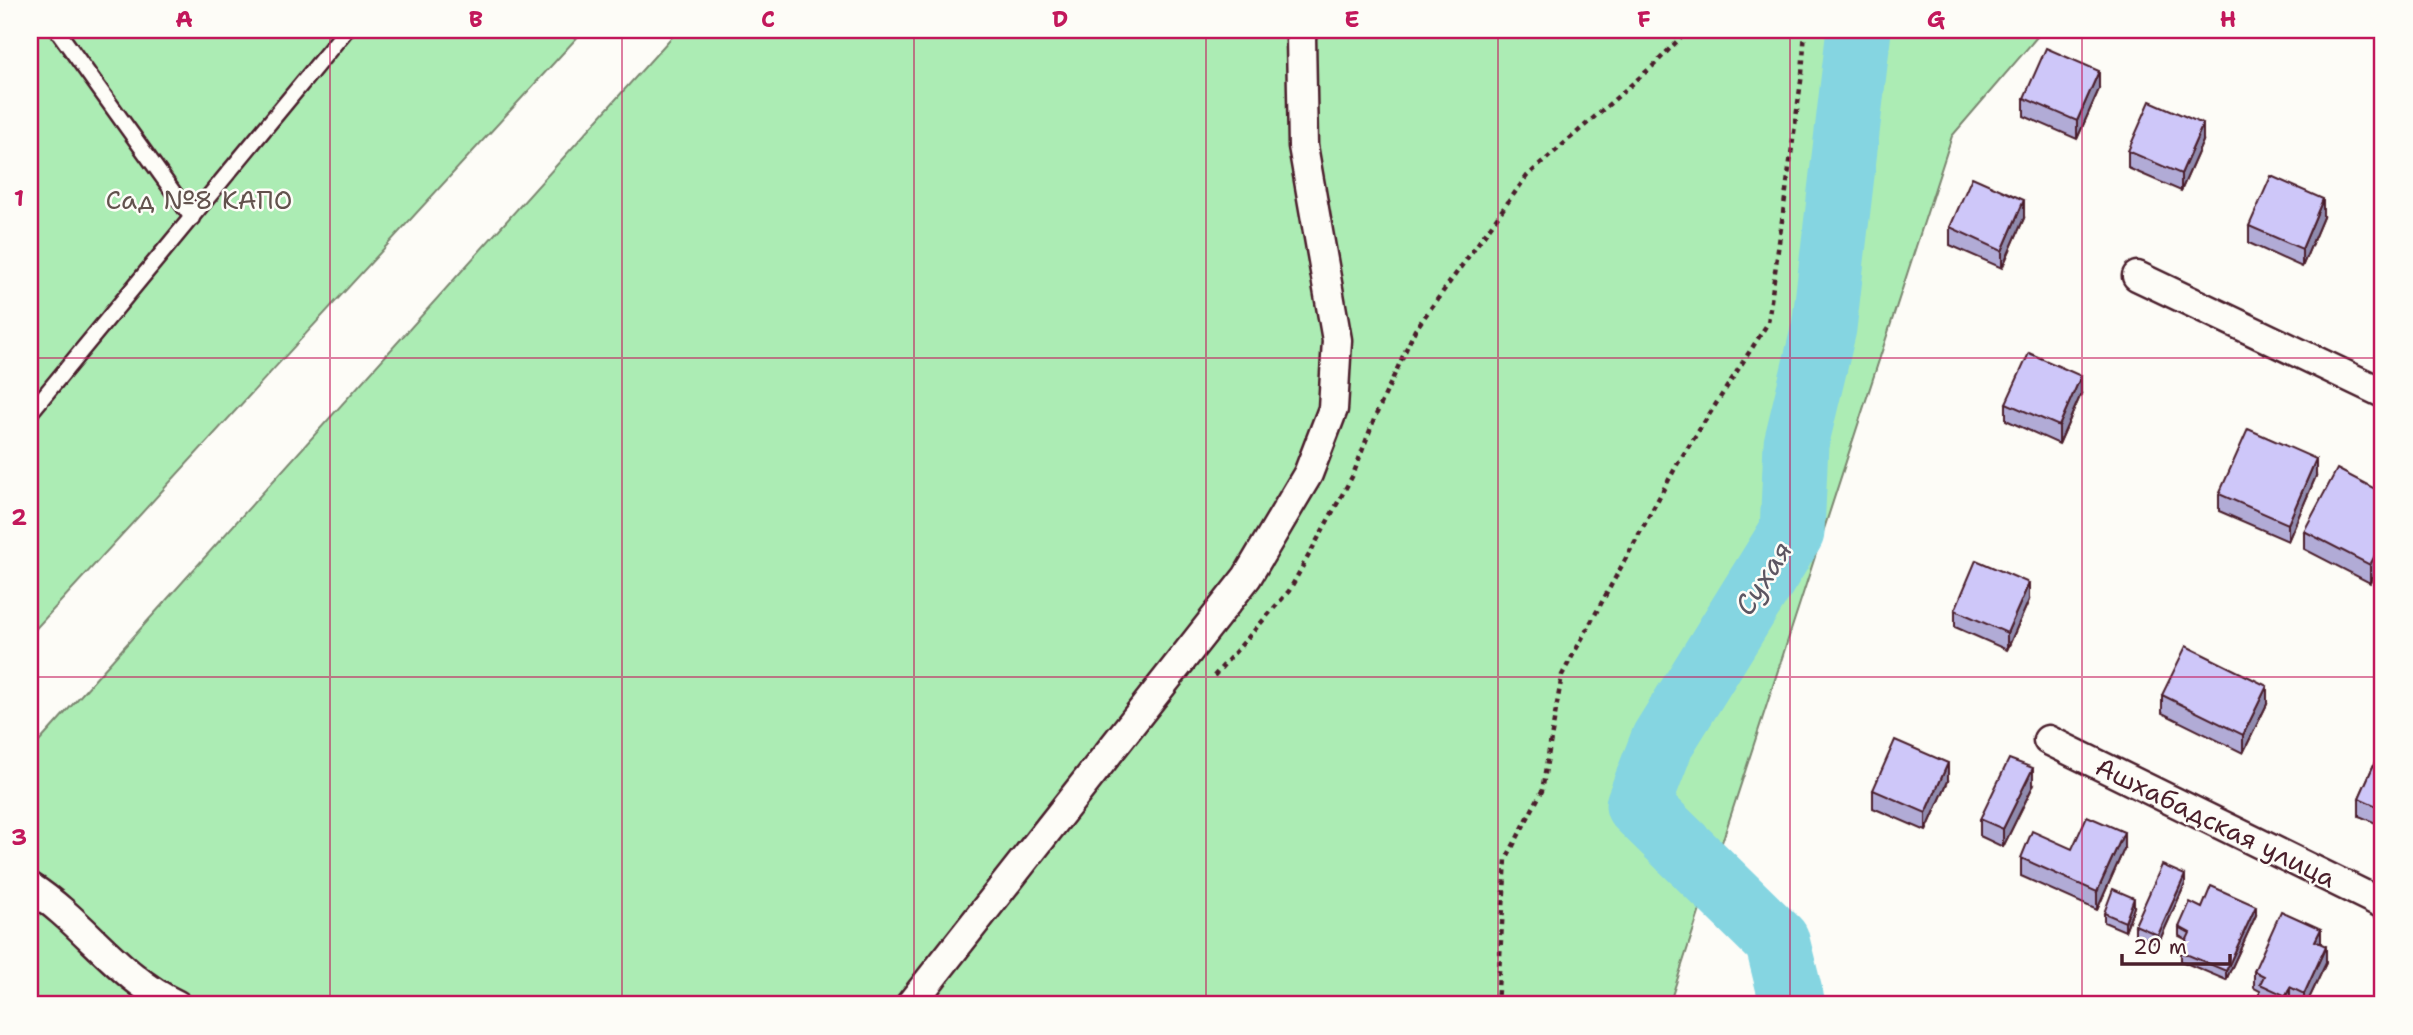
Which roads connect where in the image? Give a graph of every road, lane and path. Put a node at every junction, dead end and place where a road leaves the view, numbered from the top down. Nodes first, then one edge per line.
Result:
1 (57, 30) edge
2 (346, 30) edge
3 (1303, 30) edge
4 (1805, 30) edge
5 (192, 218) junction
6 (2137, 276) dead end
7 (2383, 393) edge
8 (30, 413) edge
9 (2048, 740) dead end
10 (30, 887) edge
11 (2383, 904) edge
12 (177, 1005) edge
13 (910, 1005) edge
14 (1497, 1005) edge

1 - 5 lane
2 - 5 lane
3 - 13 street
4 - 14 path
5 - 8 lane
6 - 7 street
9 - 11 street, Ашхабадская улица
10 - 12 street

